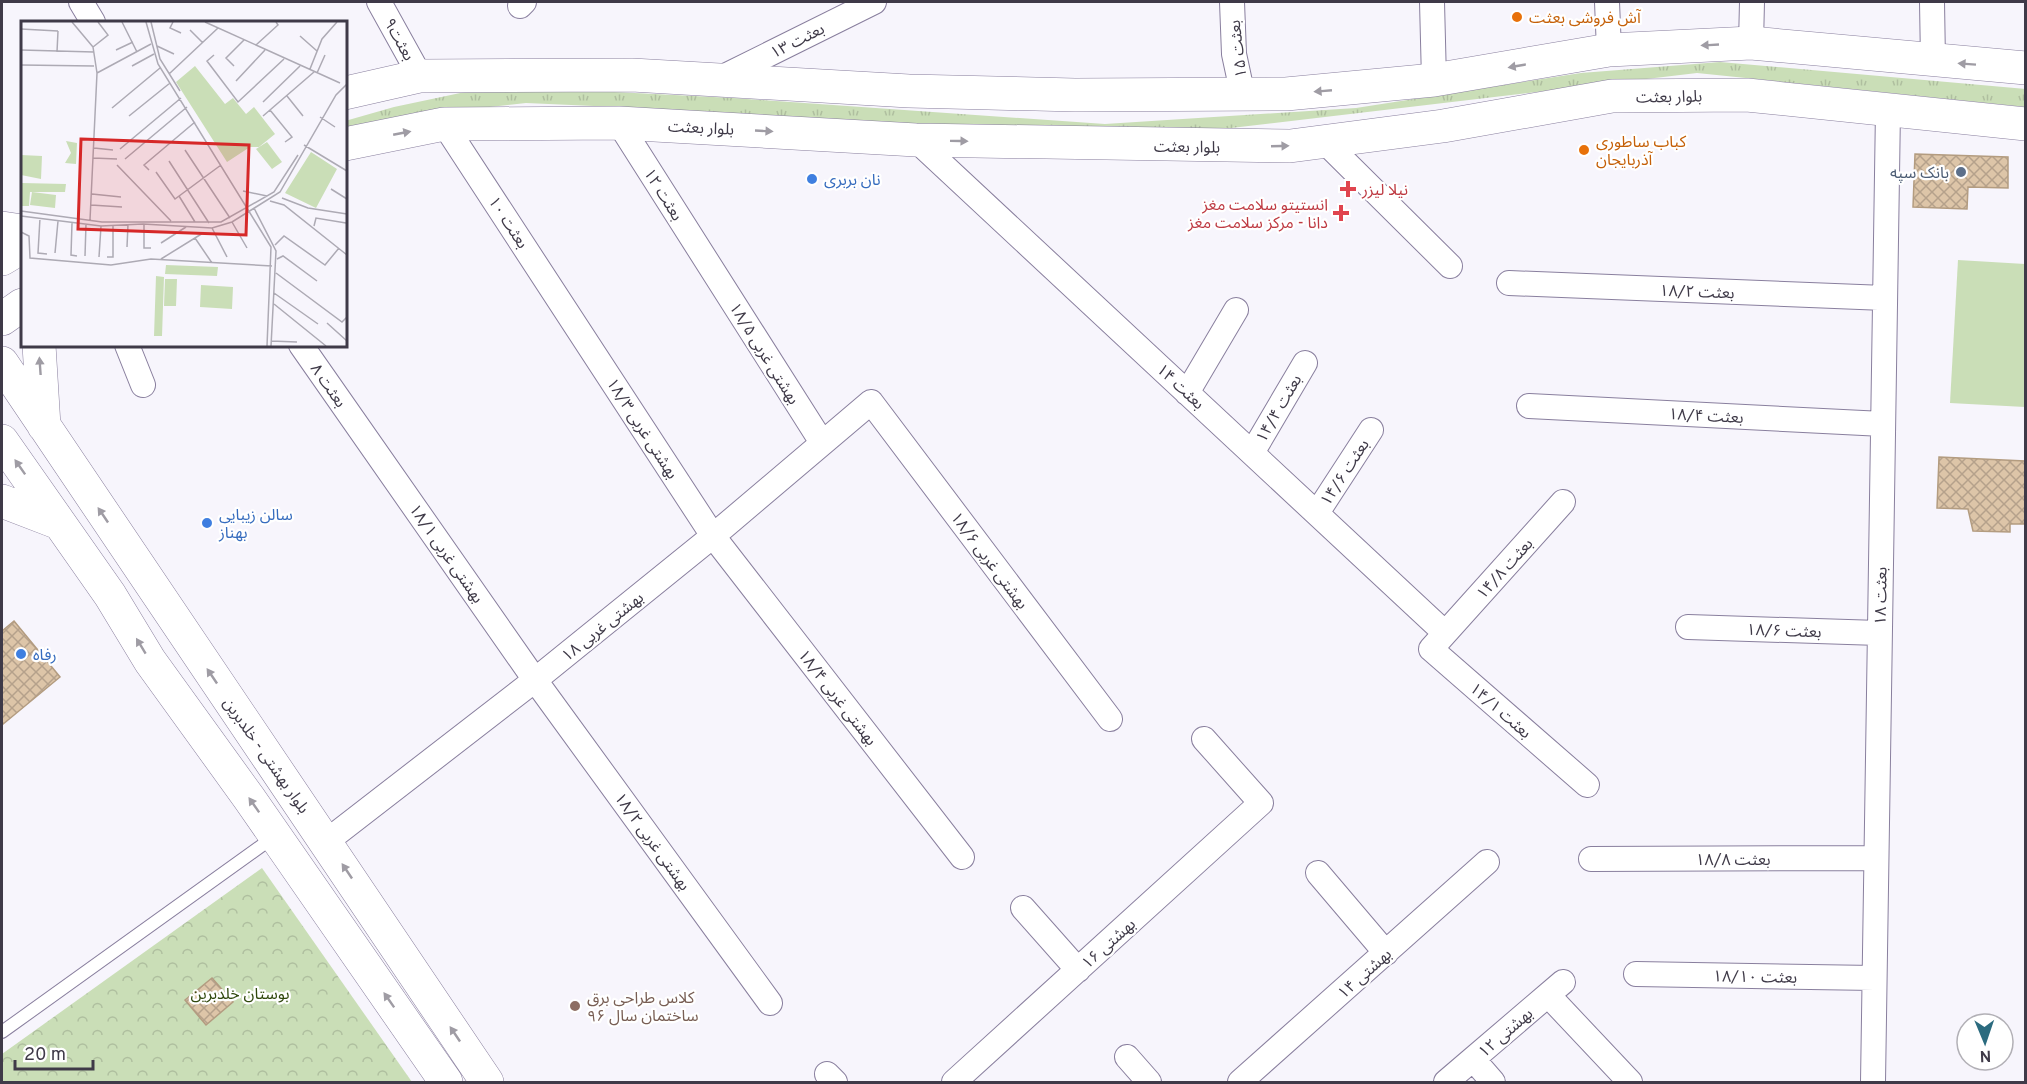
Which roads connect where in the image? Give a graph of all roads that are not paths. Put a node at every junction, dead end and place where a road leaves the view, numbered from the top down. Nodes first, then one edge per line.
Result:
1 (81, 2) edge
2 (379, 2) edge
3 (874, 2) edge
4 (1232, 2) edge
5 (1432, 2) edge
6 (1608, 2) edge
7 (1752, 2) edge
8 (1932, 2) edge
9 (92, 21) edge
10 (1751, 43) junction
11 (1609, 50) junction
12 (1933, 61) junction
13 (2025, 68) edge
14 (420, 76) junction
15 (720, 78) junction
16 (1434, 80) junction
17 (346, 93) edge
18 (1243, 96) junction
19 (1888, 110) junction
20 (619, 123) junction
21 (444, 124) junction
22 (2025, 124) edge
23 (916, 140) junction
24 (1324, 141) junction
25 (346, 144) edge
26 (1244, 147) junction
27 (2, 228) edge
28 (21, 231) edge
29 (21, 248) edge
30 (2, 259) edge
31 (710, 264) joint
32 (1450, 266) dead end
33 (1509, 283) dead end
34 (1885, 298) junction
35 (21, 306) edge
36 (1236, 310) dead end
37 (2, 319) edge
38 (573, 320) joint
39 (39, 346) edge
40 (127, 346) edge
41 (302, 346) edge
42 (2, 363) edge
43 (1305, 363) dead end
44 (143, 385) dead end
45 (1187, 393) junction
46 (871, 402) joint
47 (1529, 406) dead end
48 (1883, 424) junction
49 (358, 426) joint
50 (44, 428) junction
51 (1371, 430) dead end
52 (2, 441) edge
53 (821, 441) junction
54 (1252, 453) junction
55 (2, 501) edge
56 (1563, 502) dead end
57 (1317, 513) junction
58 (59, 523) junction
59 (713, 536) junction
60 (142, 573) junction
61 (110, 595) junction
62 (1688, 627) dead end
63 (1445, 633) junction
64 (1880, 633) junction
65 (536, 680) junction
66 (1110, 719) dead end
67 (1204, 739) dead end
68 (1587, 785) dead end
69 (276, 836) junction
70 (327, 841) junction
71 (962, 857) dead end
72 (1876, 858) junction
73 (1591, 859) dead end
74 (1487, 862) dead end
75 (1318, 873) dead end
76 (1023, 908) dead end
77 (1386, 953) junction
78 (1078, 970) junction
79 (1636, 974) dead end
80 (1874, 978) junction
81 (770, 1003) dead end
82 (2, 1032) edge
83 (1126, 1057) dead end
84 (1473, 1059) junction
85 (446, 1083) edge
86 (487, 1083) edge
87 (954, 1083) edge
88 (1149, 1083) edge
89 (1240, 1083) edge
90 (1446, 1083) edge
91 (1493, 1083) edge
92 (1630, 1083) edge
93 (1873, 1083) edge

1 - 9 street
2 - 14 street, بعثت۹
3 - 15 street, ۱۳ بعثت
4 - 18 street, بعثت ۱۵
5 - 16 street
6 - 11 street
7 - 10 street
8 - 12 street
10 -> 11 main road
10 - 12 main road
11 -> 16 main road
13 -> 12 main road
14 - 15 main road
14 - 17 main road
15 - 18 main road
16 -> 18 main road
18 - 26 main road
19 - 22 main road, بلوار بعثت
19 - 24 main road, بلوار بعثت
19 - 34 street, بعثت ۱۸
20 - 21 main road, بلوار بعثت
20 -> 23 main road, بلوار بعثت
20 - 31 street, ۱۲ بعثت
25 -> 21 main road, بلوار بعثت
21 - 38 street, ۱۰ بعثت
23 -> 26 main road, بلوار بعثت
23 - 45 street, بعثت ۱۴
26 -> 24 main road, بلوار بعثت
24 - 32 street
27 - 28 main road
29 - 30 main road
31 - 53 street, بهشتی غربی ۱۸/۵
33 - 34 street, ۱۸/۲ بعثت
34 - 48 street, بعثت ۱۸
35 - 37 main road
36 - 45 street
38 - 59 street, بهشتی غربی ۱۸/۳
50 -> 39 main road
40 - 44 street
41 - 49 street, ۸ بعثت
42 - 50 main road, بلوار بهشتی - خلدبرین
43 - 54 street, ۱۴/۴ بعثت
45 - 54 street, بعثت ۱۴
46 - 53 street, بهشتی غربی ۱۸
46 - 66 street, بهشتی غربی ۱۸/۶
47 - 48 street, ۱۸/۴ بعثت
48 - 64 street, بعثت ۱۸
49 - 65 street, بهشتی غربی ۱۸/۱
60 -> 50 main road, بلوار بهشتی - خلدبرین
51 - 57 street, ۱۴/۶ بعثت
58 -> 52 main road
53 - 59 street, بهشتی غربی ۱۸
54 - 57 street, بعثت ۱۴
55 - 58 main road
56 - 63 street, ۱۴/۸ بعثت
57 - 63 street, بعثت ۱۴
58 - 61 main road
59 - 65 street, بهشتی غربی ۱۸
59 - 71 street, بهشتی غربی ۱۸/۴
60 - 61 main road
70 -> 60 main road, بلوار بهشتی - خلدبرین
69 -> 61 main road
62 - 64 street, ۱۸/۶ بعثت
63 - 68 street, ۱۴/۱ بعثت
64 - 72 street, بعثت ۱۸
65 - 70 street, بهشتی غربی ۱۸
65 - 81 street, بهشتی غربی ۱۸/۲
67 - 78 street, ۱۶ بهشتی
69 - 82 lane
85 -> 69 main road
86 -> 70 main road, بلوار بهشتی - خلدبرین
72 - 73 street, ۱۸/۸ بعثت
72 - 80 street, بعثت ۱۸
74 - 77 street, ۱۴ بهشتی
75 - 77 street
76 - 78 street
77 - 89 street, ۱۴ بهشتی
78 - 87 street, ۱۶ بهشتی
79 - 80 street, ۱۸/۱۰ بعثت
80 - 93 street, بعثت ۱۸
83 - 88 street
84 - 90 street, ۱۲ بهشتی
84 - 91 street
84 - 92 street, ۱۲ بهشتی

